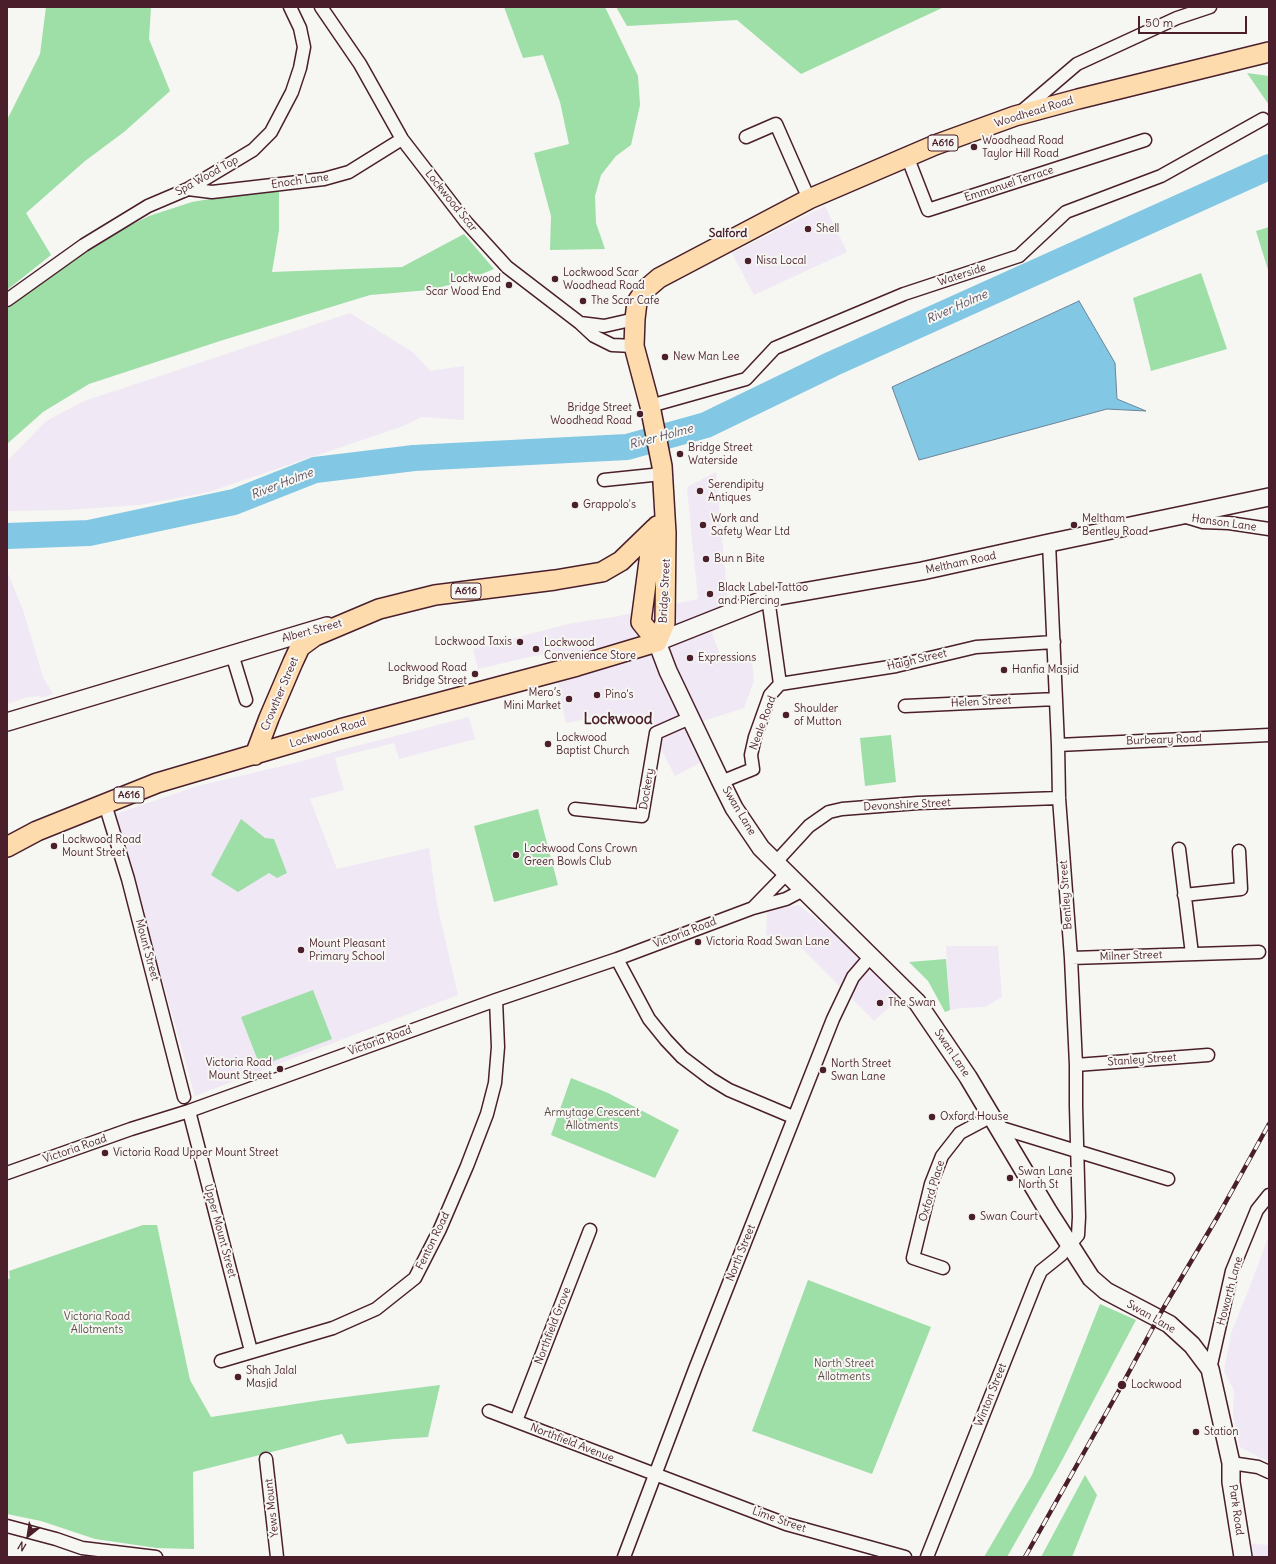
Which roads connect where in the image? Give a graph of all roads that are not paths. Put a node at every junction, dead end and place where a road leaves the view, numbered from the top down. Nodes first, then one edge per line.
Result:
1 (290, 7) edge
2 (321, 7) edge
3 (1210, 7) edge
4 (1269, 52) edge
5 (1015, 116) junction
6 (1263, 119) dead end
7 (746, 137) dead end
8 (402, 140) junction
9 (1145, 140) dead end
10 (907, 156) junction
11 (188, 189) junction
12 (809, 199) junction
13 (7, 300) edge
14 (635, 319) junction
15 (580, 323) junction
16 (634, 346) junction
17 (651, 412) junction
18 (662, 470) junction
19 (604, 480) dead end
20 (1269, 497) edge
21 (666, 511) junction
22 (1180, 515) junction
23 (655, 528) junction
24 (1269, 529) edge
25 (1049, 543) junction
26 (768, 598) junction
27 (334, 627) junction
28 (657, 642) junction
29 (1054, 642) junction
30 (232, 654) junction
31 (780, 684) junction
32 (1056, 699) junction
33 (246, 700) dead end
34 (905, 706) dead end
35 (690, 718) junction
36 (7, 722) edge
37 (1269, 735) edge
38 (1058, 745) junction
39 (255, 755) junction
40 (721, 782) junction
41 (1059, 798) junction
42 (105, 804) junction
43 (575, 809) dead end
44 (7, 847) edge
45 (1179, 849) dead end
46 (1239, 851) dead end
47 (781, 868) junction
48 (803, 890) junction
49 (1184, 894) junction
50 (753, 908) junction
51 (1259, 952) dead end
52 (1192, 954) junction
53 (871, 956) junction
54 (1071, 958) junction
55 (616, 959) junction
56 (496, 1000) junction
57 (1208, 1055) dead end
58 (1076, 1065) junction
59 (184, 1097) dead end
60 (188, 1111) junction
61 (793, 1117) junction
62 (995, 1122) junction
63 (1077, 1152) junction
64 (7, 1173) edge
65 (1168, 1179) dead end
66 (1269, 1195) edge
67 (590, 1230) dead end
68 (1069, 1243) junction
69 (942, 1268) dead end
70 (251, 1351) junction
71 (221, 1361) dead end
72 (1210, 1369) junction
73 (489, 1411) dead end
74 (516, 1421) junction
75 (266, 1459) dead end
76 (1231, 1463) junction
77 (1269, 1472) edge
78 (655, 1475) junction
79 (7, 1526) edge
80 (81, 1552) edge
81 (156, 1557) edge
82 (277, 1557) edge
83 (624, 1557) edge
84 (905, 1557) edge
85 (927, 1557) edge
86 (1243, 1557) edge

1 - 11 street, Spa Wood Top
2 - 8 street, Lockwood Scar
3 - 5 street
4 - 5 main road, Woodhead Road / A616
5 - 10 main road, Woodhead Road / A616
6 - 17 street, Waterside
7 - 12 street
8 - 11 street, Enoch Lane
8 - 15 street, Lockwood Scar
9 - 10 street, Emmanuel Terrace
10 - 12 main road, Woodhead Road / A616
11 - 13 street, Spa Wood Top
12 - 14 main road, Woodhead Road / A616
14 - 15 street
14 - 16 main road, A616
15 - 16 street, Lockwood Scar
16 - 17 main road, A616
17 - 18 main road, A616
18 - 19 street
18 - 21 main road, A616
20 - 22 street, Meltham Road
21 - 23 main road, Bridge Street / A616
21 - 28 main road, Bridge Street / A616
22 - 24 street, Hanson Lane
22 - 25 street, Meltham Road
23 - 27 main road, Albert Street / A616
23 - 28 main road, Bridge Street / A616
25 - 26 street, Meltham Road
25 - 29 street, Bentley Street
26 - 28 street, Meltham Road
26 - 31 street, Neale Road
27 - 30 street, Albert Street
27 - 39 main road, Crowther Street / A616
28 - 35 street, Swan Lane
28 - 39 main road, Lockwood Road / A616
29 - 31 street, Haigh Street
29 - 32 street, Bentley Street
30 - 33 street
30 - 36 street, Albert Street
31 - 40 street, Neale Road
32 - 34 street, Helen Street
32 - 38 street, Bentley Street
35 - 40 street, Swan Lane
35 - 43 street, Dockery
37 - 38 street, Burbeary Road
38 - 41 street, Bentley Street
39 - 42 main road, Lockwood Road / A616
40 - 47 street, Swan Lane
41 - 47 street, Devonshire Street
41 - 54 street, Bentley Street
42 - 44 main road, Lockwood Road / A616
42 - 59 street, Mount Street
45 - 49 street
46 - 49 street
47 - 48 street, Swan Lane
47 - 50 street, Victoria Road
48 - 50 street, Victoria Road
48 - 53 street, Swan Lane
49 - 52 street
50 - 55 street, Victoria Road
51 - 52 street, Milner Street
52 - 54 street, Milner Street
53 - 61 street, North Street
53 - 62 street, Swan Lane
54 - 58 street, Bentley Street
55 - 56 street, Victoria Road
55 - 61 street
56 - 60 street, Victoria Road
56 - 70 street, Fenton Road
57 - 58 street, Stanley Street
58 - 63 street, Bentley Street
60 - 64 street, Victoria Road
60 - 70 street, Upper Mount Street
61 - 78 street, North Street
62 - 63 street
62 - 68 street, Swan Lane
62 - 69 street, Oxford Place
63 - 65 street
63 - 68 street, Bentley Street
66 - 72 street, Howarth Lane
67 - 74 street, Northfield Grove
68 - 72 street, Swan Lane
68 - 85 street, Winton Street
70 - 71 street, Fenton Road
72 - 76 street, Swan Lane
73 - 74 street, Northfield Avenue
74 - 78 street, Northfield Avenue
75 - 82 street, Yews Mount
76 - 77 street
76 - 86 street, Park Road
78 - 83 street, North Street
78 - 84 street, Lime Street
79 - 80 street
80 - 81 street

